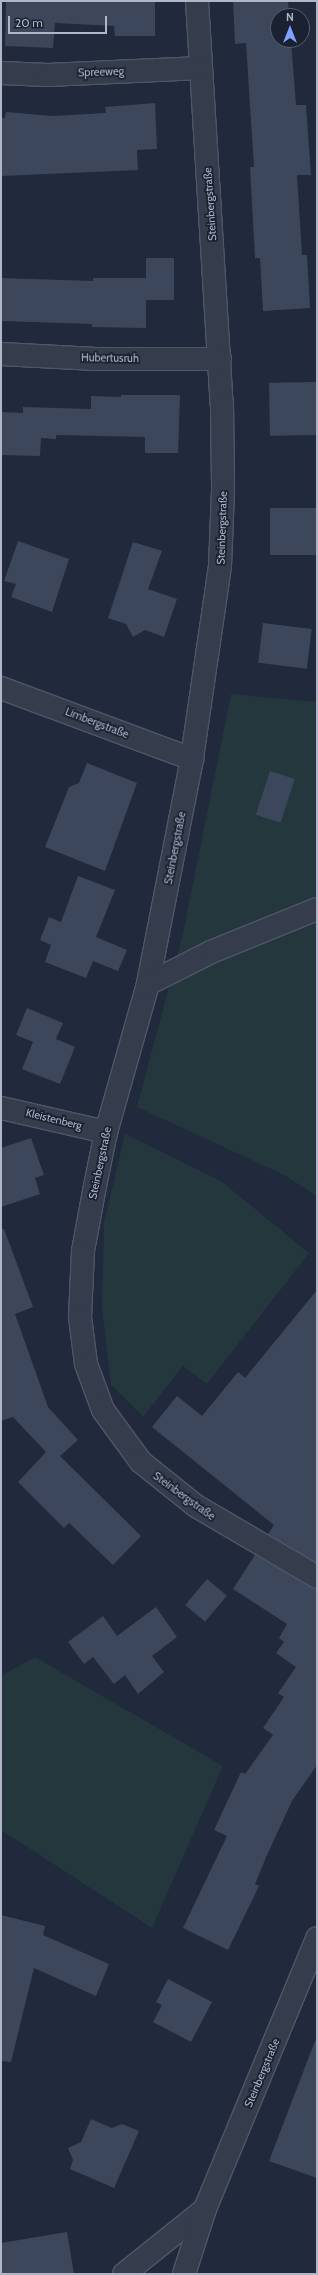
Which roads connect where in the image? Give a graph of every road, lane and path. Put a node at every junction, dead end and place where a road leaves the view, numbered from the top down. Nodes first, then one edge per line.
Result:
1 (197, 1) edge
2 (201, 68) junction
3 (1, 73) edge
4 (1, 354) edge
5 (220, 359) junction
6 (1, 688) edge
7 (192, 759) junction
8 (317, 909) edge
9 (148, 984) junction
10 (1, 1108) edge
11 (106, 1132) junction
12 (317, 1577) edge
13 (317, 1938) edge
14 (206, 2209) junction
15 (124, 2274) edge
16 (184, 2274) edge

1 - 2 street, Steinbergstraße
2 - 3 street, Spreeweg
2 - 5 street, Steinbergstraße
4 - 5 street, Hubertusruh
5 - 7 street, Steinbergstraße
6 - 7 street, Limbergstraße
7 - 9 street, Steinbergstraße
8 - 9 street
9 - 11 street, Steinbergstraße
10 - 11 street, Kleistenberg
11 - 12 street, Steinbergstraße
13 - 14 street, Steinbergstraße
14 - 15 street, Steinbergstraße
14 - 16 street, Steinbergstraße

